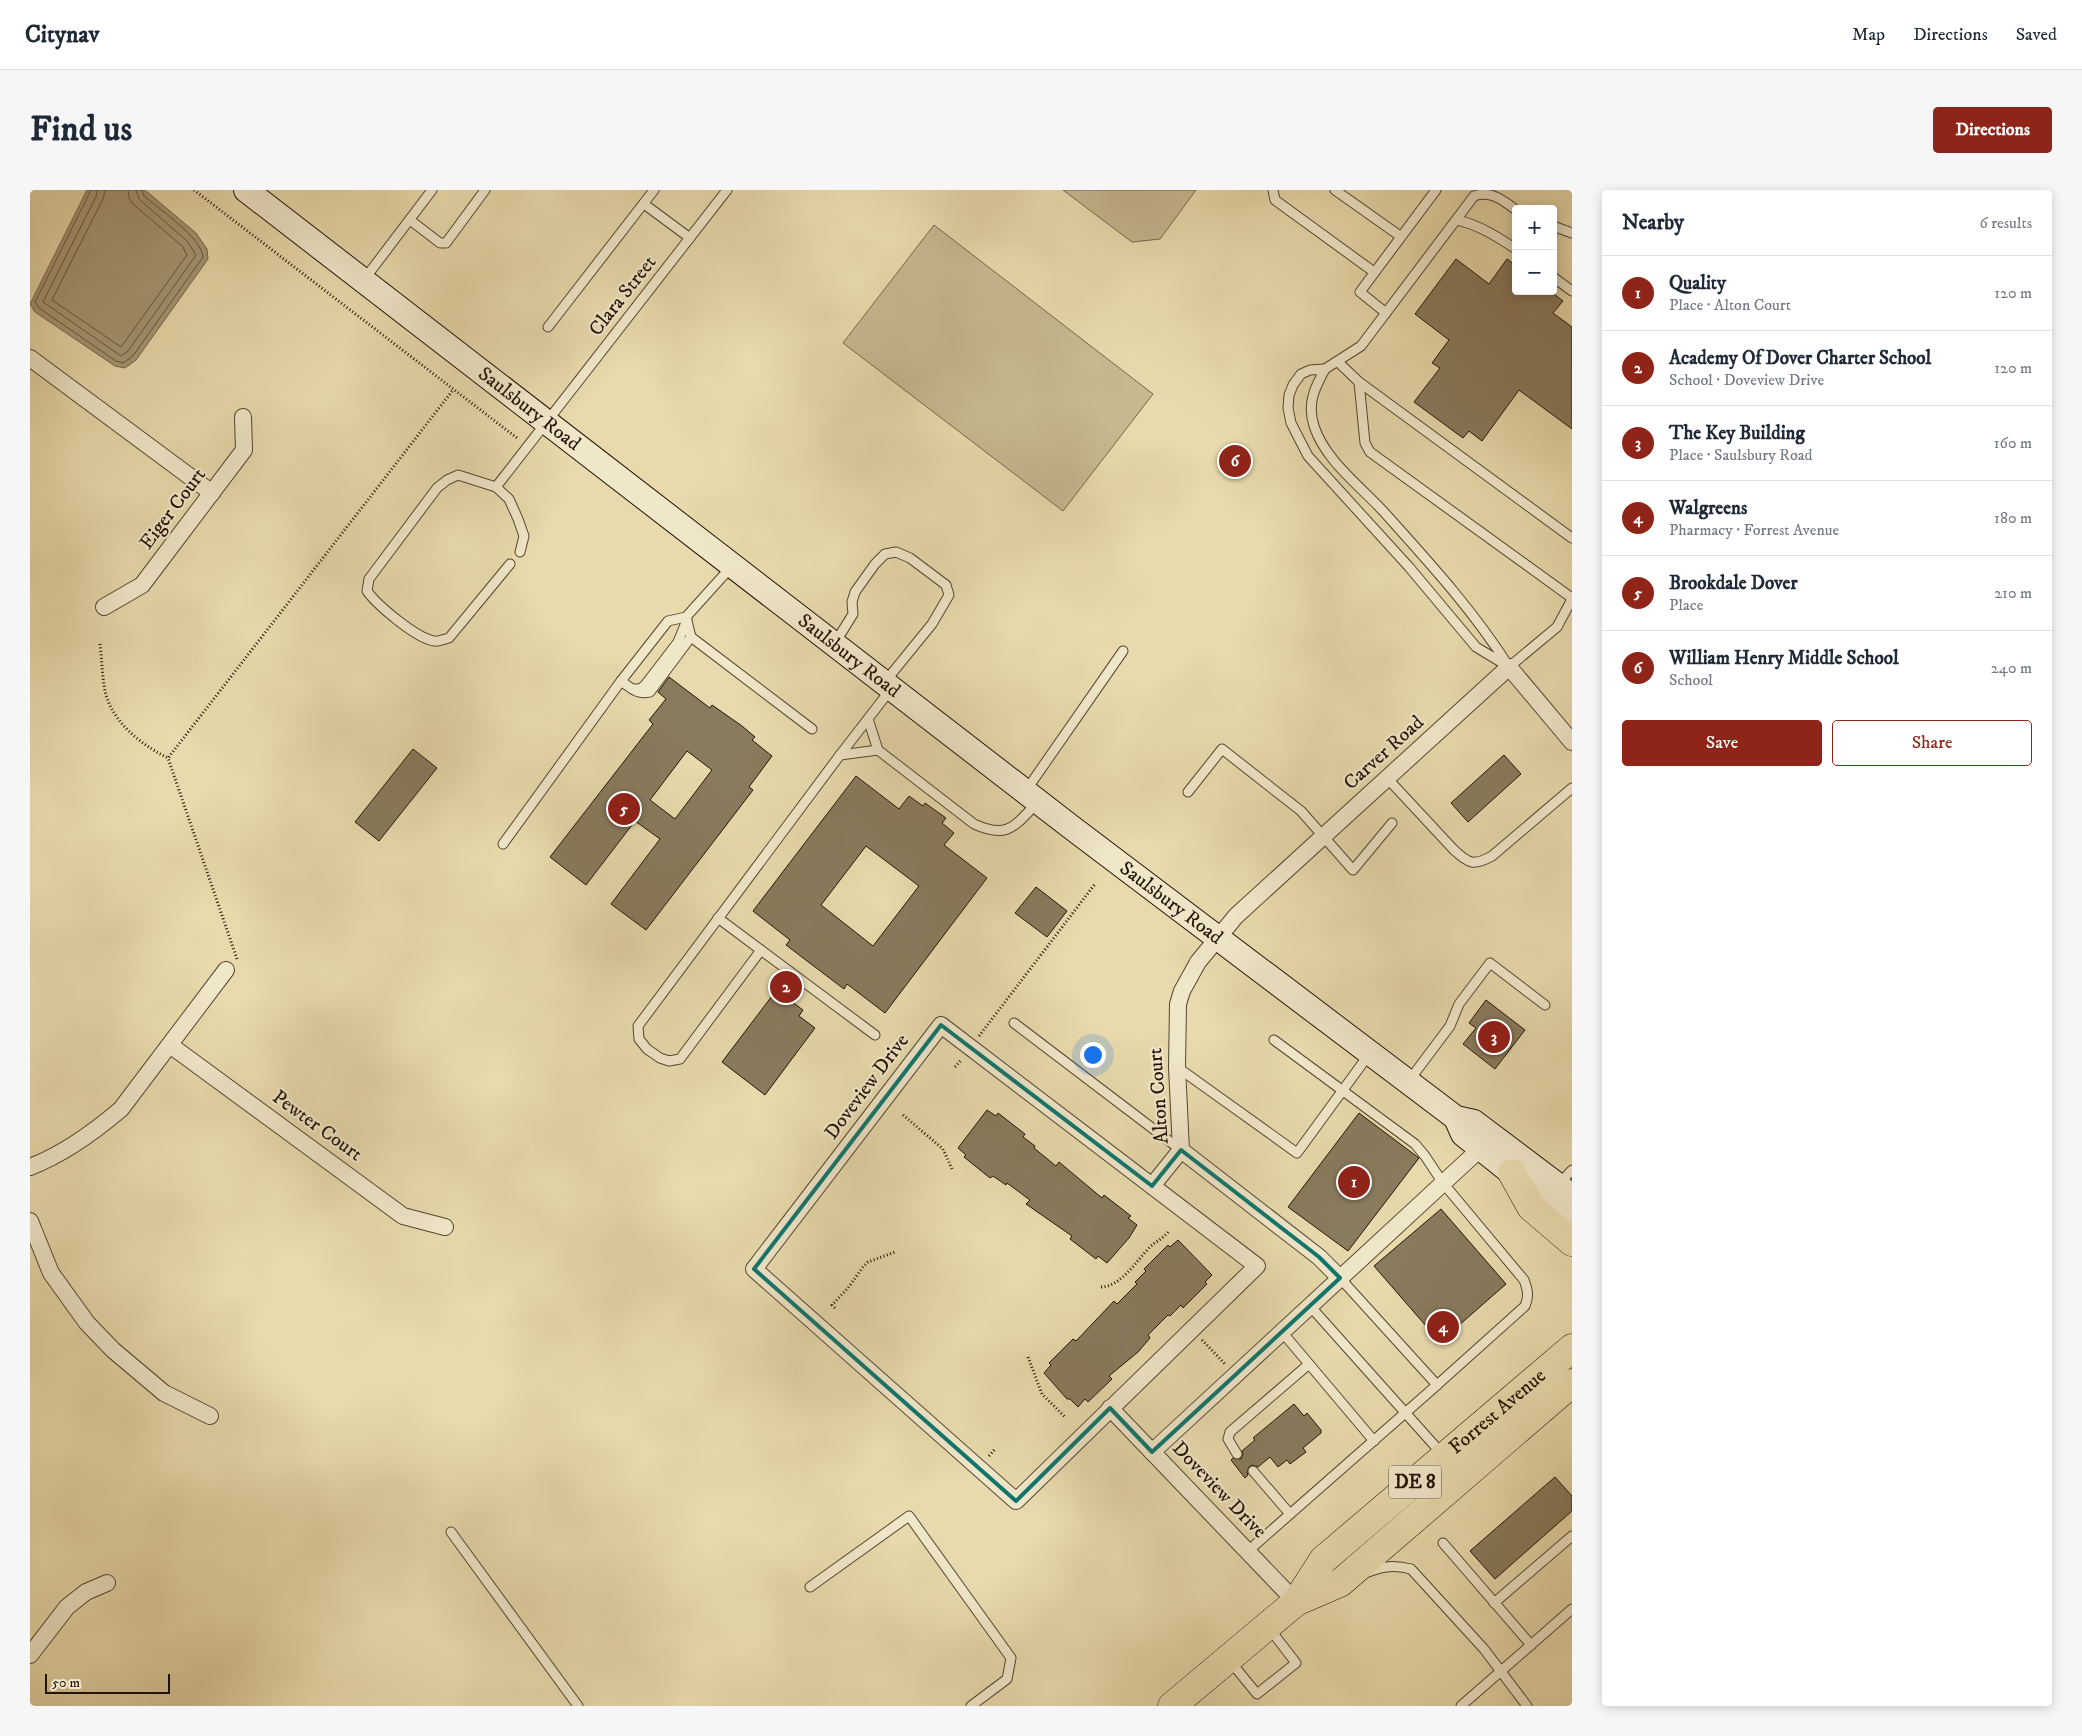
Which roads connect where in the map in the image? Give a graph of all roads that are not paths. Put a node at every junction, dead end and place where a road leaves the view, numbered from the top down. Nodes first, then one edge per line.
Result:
1 (246, 190) edge
2 (432, 190) edge
3 (485, 190) edge
4 (654, 190) edge
5 (727, 190) edge
6 (1273, 190) edge
7 (1336, 190) edge
8 (1434, 190) edge
9 (1489, 191) edge
10 (644, 204) junction
11 (1512, 207) edge
12 (410, 220) junction
13 (1457, 220) junction
14 (1557, 227) edge
15 (1572, 233) edge
16 (1400, 236) junction
17 (690, 238) junction
18 (1512, 246) edge
19 (1374, 272) junction
20 (1557, 279) edge
21 (363, 281) junction
22 (1572, 291) edge
23 (1386, 313) junction
24 (548, 327) dead end
25 (30, 358) edge
26 (1338, 362) junction
27 (1325, 369) junction
28 (1359, 382) junction
29 (243, 417) dead end
30 (546, 422) junction
31 (496, 487) junction
32 (212, 493) junction
33 (1572, 538) edge
34 (520, 552) dead end
35 (510, 564) dead end
36 (732, 566) junction
37 (1572, 599) edge
38 (104, 607) dead end
39 (686, 619) junction
40 (692, 637) junction
41 (834, 645) junction
42 (1123, 651) dead end
43 (1509, 667) junction
44 (624, 684) junction
45 (888, 686) junction
46 (868, 719) junction
47 (812, 729) dead end
48 (1572, 742) edge
49 (878, 750) junction
50 (840, 756) junction
51 (1387, 778) junction
52 (1572, 788) edge
53 (1188, 792) dead end
54 (1032, 797) junction
55 (1392, 823) dead end
56 (1323, 836) junction
57 (503, 844) dead end
58 (718, 918) junction
59 (1217, 938) junction
60 (761, 950) junction
61 (233, 969) road end
62 (1545, 1005) dead end
63 (1014, 1023) dead end
64 (875, 1036) dead end
65 (1274, 1040) dead end
66 (170, 1045) junction
67 (1370, 1053) junction
68 (1177, 1067) junction
69 (1408, 1082) junction
70 (1342, 1090) junction
71 (1456, 1118) junction
72 (1480, 1148) junction
73 (1181, 1150) junction
74 (30, 1167) edge
75 (1512, 1172) junction
76 (1443, 1183) junction
77 (1567, 1184) edge
78 (1152, 1186) junction
79 (30, 1221) edge
80 (1572, 1221) edge
81 (445, 1227) dead end
82 (1572, 1242) edge
83 (1340, 1278) junction
84 (1310, 1306) junction
85 (1282, 1332) junction
86 (1572, 1348) edge
87 (1309, 1364) junction
88 (1572, 1383) edge
89 (1437, 1385) junction
90 (1110, 1408) junction
91 (1405, 1413) junction
92 (210, 1416) dead end
93 (1374, 1440) junction
94 (1152, 1452) junction
95 (1238, 1454) dead end
96 (1444, 1457) junction
97 (1253, 1471) dead end
98 (1290, 1514) junction
99 (451, 1532) dead end
100 (1572, 1536) edge
101 (1442, 1543) dead end
102 (1248, 1551) junction
103 (107, 1583) dead end
104 (1340, 1583) junction
105 (810, 1588) dead end
106 (1296, 1602) junction
107 (1494, 1603) junction
108 (1572, 1609) edge
109 (1267, 1626) junction
110 (1531, 1645) junction
111 (30, 1655) edge
112 (1229, 1659) junction
113 (1502, 1671) junction
114 (578, 1706) edge
115 (971, 1706) edge
116 (1172, 1706) edge
117 (1461, 1706) edge
118 (1527, 1706) edge

1 - 21 main road, Saulsbury Road
2 - 12 lane
3 - 12 lane
4 - 10 lane
5 - 17 lane, Clara Street
6 - 19 lane
7 - 16 lane
8 - 16 lane
9 - 11 lane
9 - 13 lane
10 - 17 lane
10 - 24 lane
12 - 21 lane
13 - 18 lane
13 - 23 lane
14 - 15 lane
16 - 19 lane
17 - 30 lane, Clara Street
19 - 23 lane
20 - 22 lane
21 - 30 main road, Saulsbury Road
23 - 26 lane
25 - 32 street
26 - 27 lane
26 - 28 lane
27 - 43 lane
27 - 43 lane
28 - 33 lane
28 - 37 lane
29 - 32 street, Eiger Court
30 - 31 lane, Clara Street
30 - 36 main road, Saulsbury Road
31 - 34 lane
31 - 35 lane
32 - 38 street, Eiger Court
36 - 39 lane
36 - 41 main road, Saulsbury Road
37 - 43 lane
39 - 40 lane
39 - 44 lane
39 - 44 lane
40 - 44 lane
40 - 47 lane
41 - 45 main road, Saulsbury Road
41 - 45 lane
42 - 54 lane
43 - 48 street
43 - 51 street, Carver Road
44 - 57 lane
45 - 46 lane
45 - 54 main road, Saulsbury Road
46 - 49 lane
46 - 50 lane
49 - 50 lane
49 - 54 lane
50 - 58 lane
51 - 52 lane
51 - 56 street, Carver Road
53 - 56 lane
54 - 59 main road, Saulsbury Road
55 - 56 lane
56 - 59 street, Carver Road
58 - 60 lane
58 - 60 lane
59 - 67 main road, Saulsbury Road
59 - 68 street, Alton Court
60 - 64 lane
61 - 66 street
62 - 69 lane
63 - 73 lane
65 - 70 lane
66 - 74 street
66 - 81 street, Pewter Court
67 - 69 main road, Saulsbury Road
67 - 70 lane
68 - 70 lane
68 - 73 street, Alton Court
69 - 71 main road, Saulsbury Road
70 - 76 lane
71 - 72 main road, Saulsbury Road
71 - 77 main road, Saulsbury Road
72 - 75 main road, Saulsbury Road
72 - 76 street
73 - 78 street
73 - 83 street, Alton Court
75 - 80 main road, Saulsbury Road
75 - 82 highway
76 - 83 street
76 - 89 lane
78 - 90 street, Doveview Drive
78 - 90 street, Doveview Drive
79 - 92 street
83 - 84 street
83 - 89 lane
84 - 85 street
84 - 91 lane
85 - 87 lane
85 - 94 street
86 - 96 highway, Forrest Avenue / DE 8
87 - 93 lane
87 - 95 lane
88 - 104 highway, Forrest Avenue / DE 8
89 - 91 lane
90 - 94 street, Doveview Drive
91 - 93 lane
91 - 96 lane
93 - 98 lane
94 - 102 street, Doveview Drive
96 - 106 highway, Forrest Avenue / DE 8
97 - 98 lane
98 - 102 lane
99 - 114 lane
100 - 107 lane
101 - 107 lane
102 - 106 street, Doveview Drive
103 - 111 street
104 - 106 highway, Forrest Avenue / DE 8
104 - 113 lane
105 - 115 lane
106 - 109 highway, Forrest Avenue / DE 8
107 - 110 lane
108 - 110 lane
109 - 112 highway, Forrest Avenue / DE 8
109 - 112 lane
110 - 113 lane
112 - 116 highway, Forrest Avenue / DE 8
113 - 117 lane
113 - 118 lane

